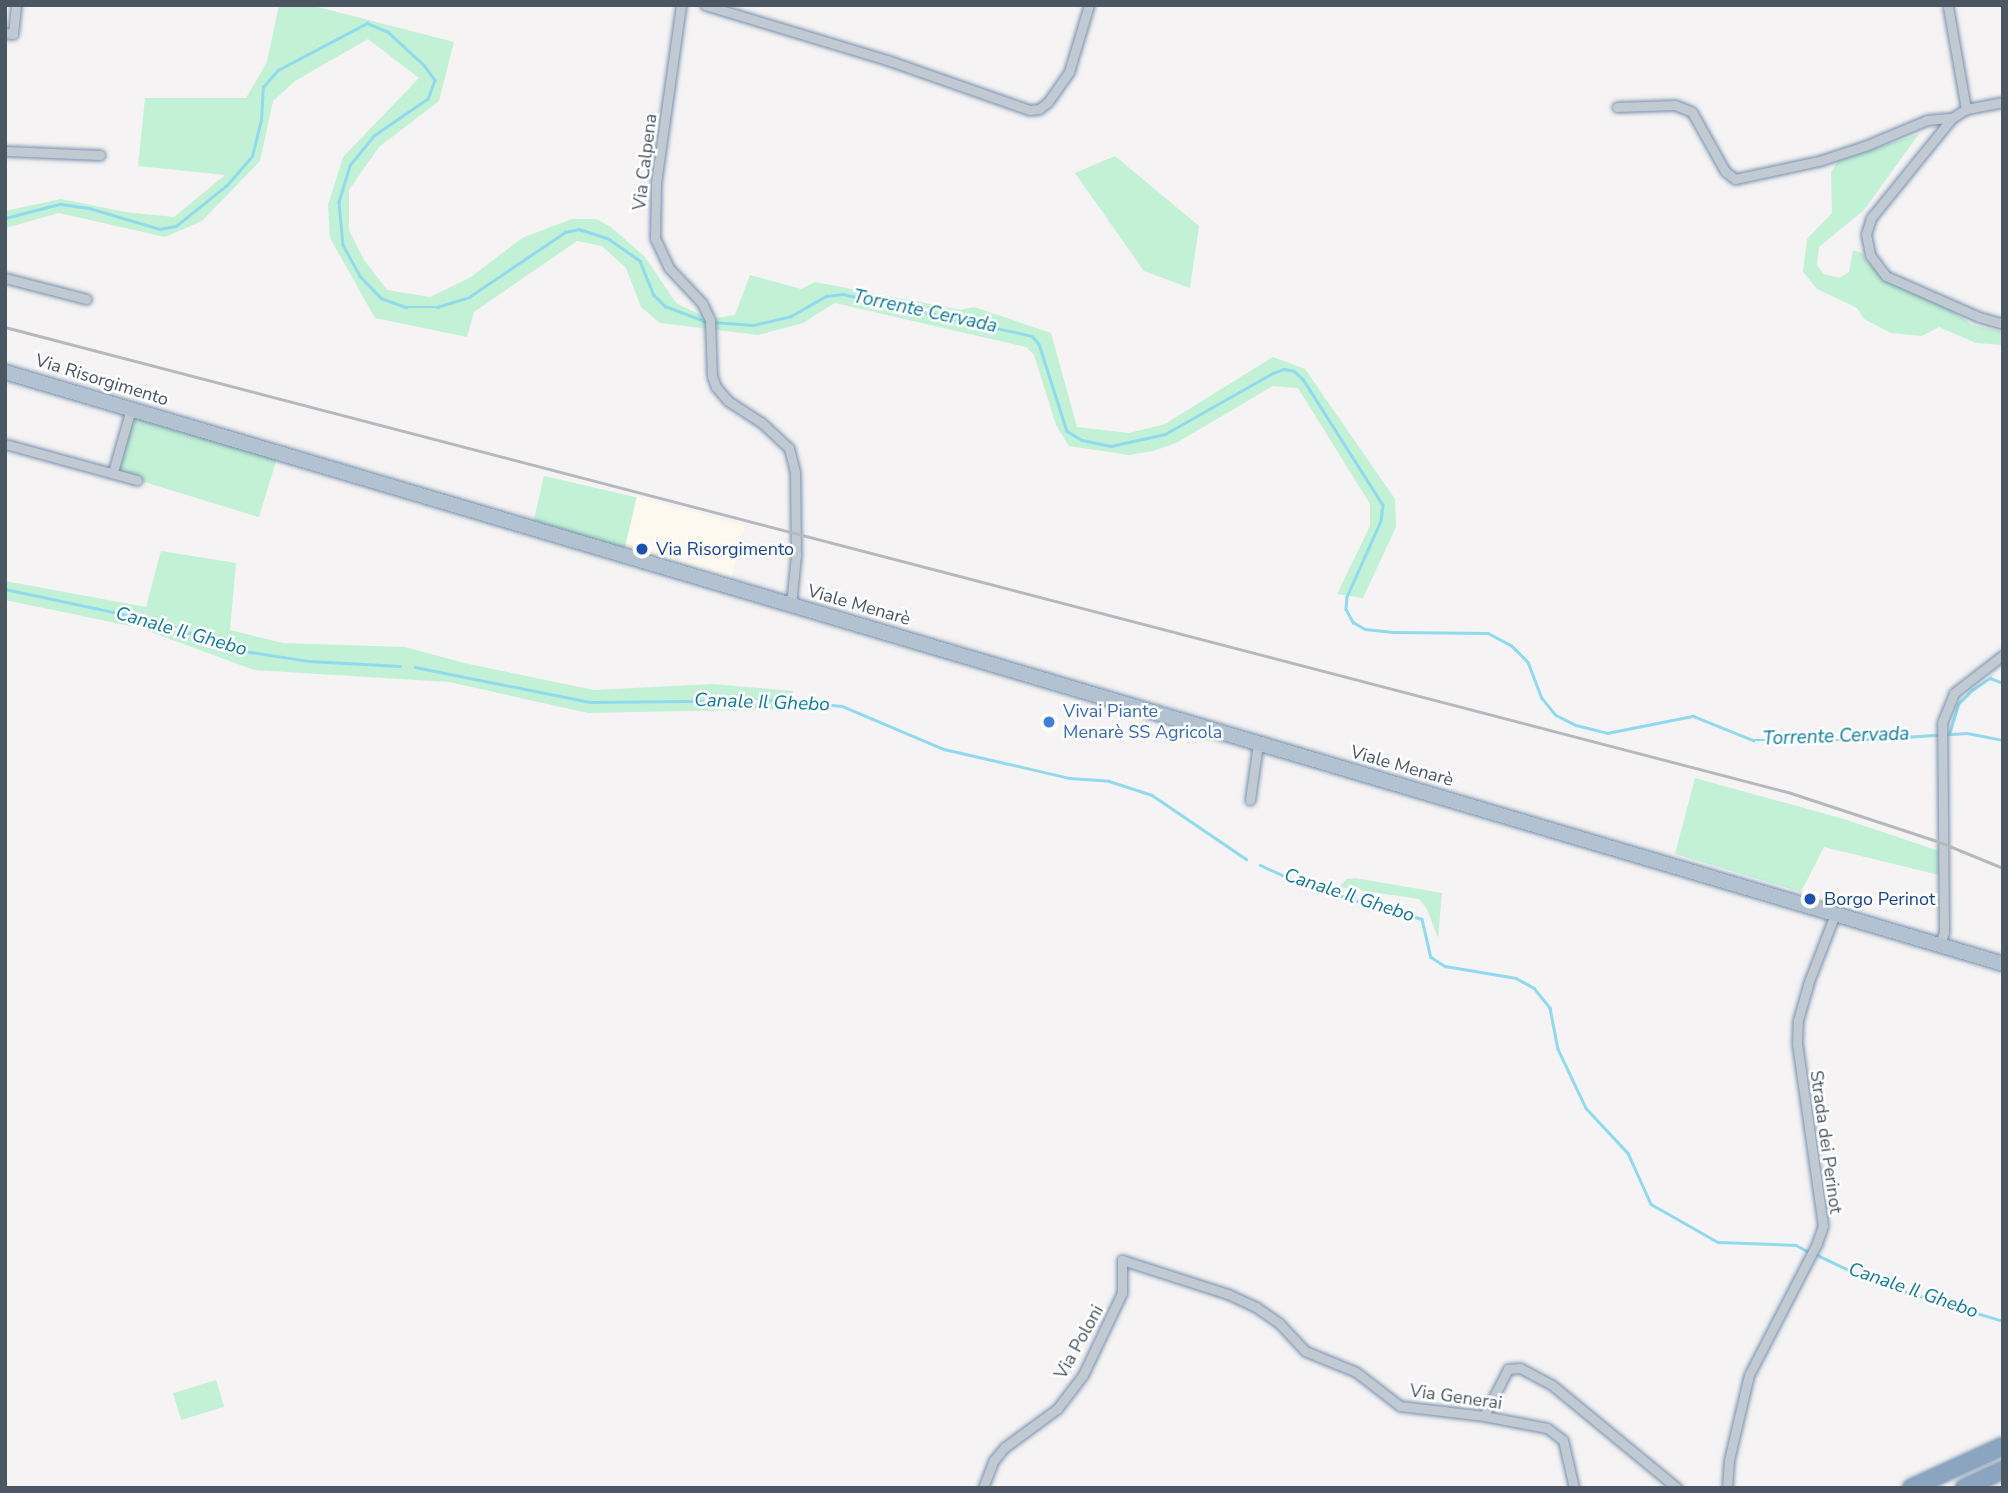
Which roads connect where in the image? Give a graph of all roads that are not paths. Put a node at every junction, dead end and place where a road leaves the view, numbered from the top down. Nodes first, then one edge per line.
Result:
1 (16, 5) edge
2 (681, 5) edge
3 (705, 5) edge
4 (1089, 5) edge
5 (1948, 7) edge
6 (5, 33) edge
7 (2003, 102) edge
8 (1617, 107) dead end
9 (1966, 109) junction
10 (1952, 118) junction
11 (5, 152) edge
12 (100, 155) dead end
13 (5, 278) edge
14 (86, 299) dead end
15 (2003, 324) edge
16 (5, 372) edge
17 (131, 409) junction
18 (5, 444) edge
19 (113, 472) junction
20 (137, 480) dead end
21 (791, 605) junction
22 (2003, 655) edge
23 (1258, 743) junction
24 (1250, 800) dead end
25 (1835, 914) junction
26 (1940, 945) junction
27 (2003, 964) edge
28 (1122, 1260) joint
29 (1484, 1416) junction
30 (2003, 1446) edge
31 (2003, 1470) edge
32 (983, 1488) edge
33 (1574, 1488) edge
34 (1677, 1488) edge
35 (1727, 1488) edge
36 (1911, 1488) edge
37 (1964, 1488) edge

1 - 6 street
2 - 21 street, Via Calpena
3 - 4 street
5 - 9 street
7 - 9 street
8 - 10 street
9 - 10 street
10 - 15 street
11 - 12 street
13 - 14 street
16 - 17 main road, Via Risorgimento
17 - 19 street
17 - 21 main road, Via Risorgimento
18 - 19 street
19 - 20 street
21 - 23 main road, Viale Menarè
22 - 26 street
23 - 24 street
23 - 25 main road, Viale Menarè
25 - 26 main road, Viale Menarè
25 - 35 street, Strada dei Perinot
26 - 27 main road, Viale Menarè
28 - 29 street, Via Generai
28 - 32 street, Via Poloni
29 - 33 street, Via Generai
29 - 34 street
30 - 36 highway
31 - 37 highway

